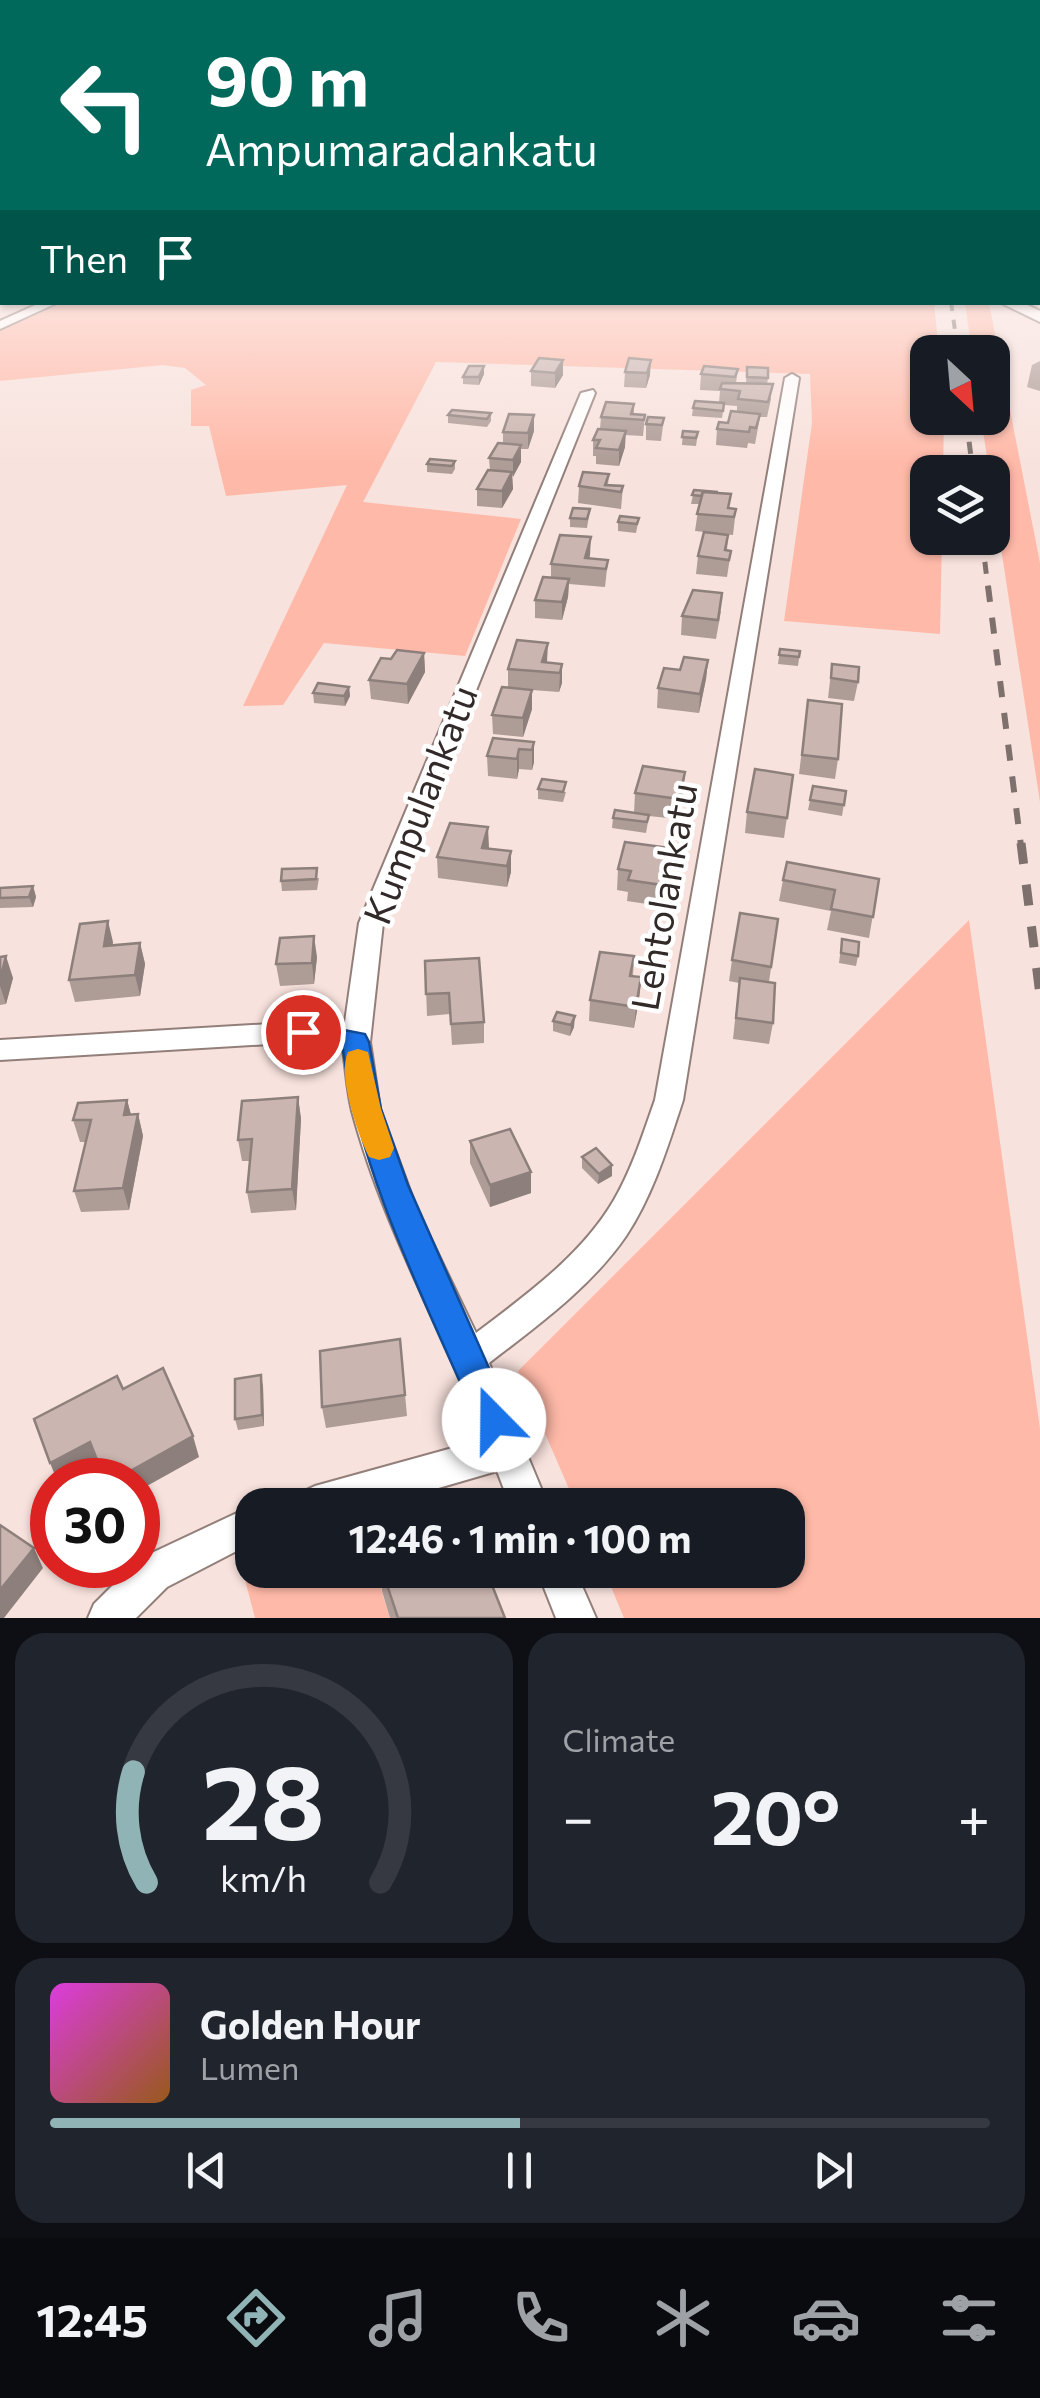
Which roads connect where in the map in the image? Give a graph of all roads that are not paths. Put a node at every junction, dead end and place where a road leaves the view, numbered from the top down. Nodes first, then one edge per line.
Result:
1 (26, 314) edge
2 (0, 325) edge
3 (792, 378) dead end
4 (588, 393) dead end
5 (356, 1042) junction
6 (0, 1050) edge
7 (470, 1358) junction
8 (506, 1450) junction
9 (374, 1488) edge
10 (523, 1488) edge
11 (235, 1532) edge
12 (564, 1588) edge
13 (108, 1618) edge
14 (576, 1618) edge

1 - 2 street
3 - 7 street, Lehtolankatu
4 - 5 street, Kumpulankatu
5 - 6 street
5 - 7 street, Kumpulankatu
7 - 8 street, Kumpulankatu
8 - 9 street
8 - 10 street, Kumpulankatu
11 - 13 street
12 - 14 street

